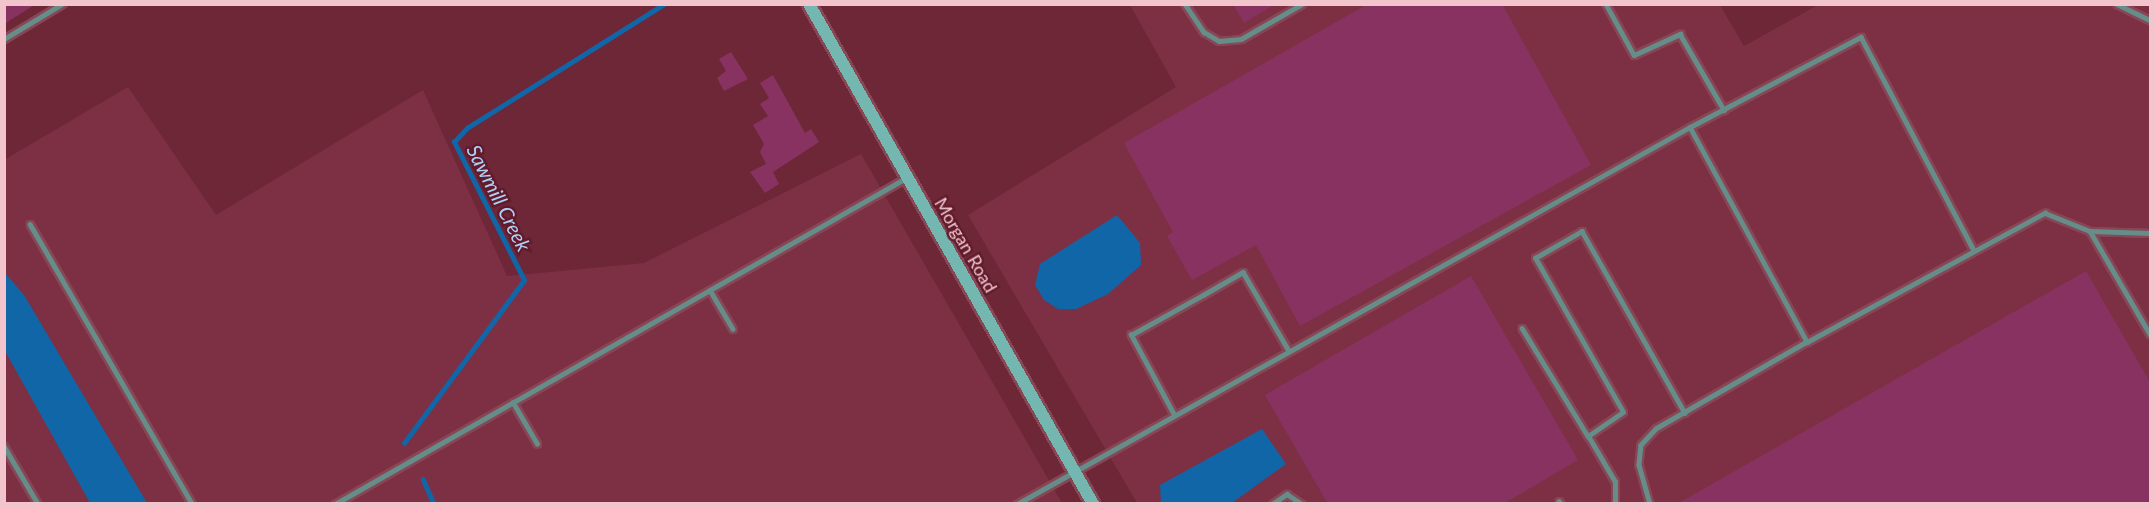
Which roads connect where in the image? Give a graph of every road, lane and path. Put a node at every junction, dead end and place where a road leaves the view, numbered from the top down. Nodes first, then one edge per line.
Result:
1 (62, 4) edge
2 (809, 4) edge
3 (1185, 4) edge
4 (1302, 4) edge
5 (1606, 4) edge
6 (2117, 4) edge
7 (2151, 20) edge
8 (4, 39) edge
9 (1724, 110) junction
10 (1690, 127) junction
11 (907, 177) junction
12 (30, 224) dead end
13 (2090, 231) junction
14 (2151, 232) edge
15 (1974, 250) junction
16 (710, 290) junction
17 (1522, 328) dead end
18 (733, 329) dead end
19 (2151, 334) edge
20 (1807, 342) junction
21 (1287, 349) junction
22 (513, 402) junction
23 (1173, 413) junction
24 (1685, 413) junction
25 (1588, 436) junction
26 (537, 442) dead end
27 (4, 446) edge
28 (1075, 471) junction
29 (38, 504) edge
30 (192, 504) edge
31 (335, 504) edge
32 (1017, 504) edge
33 (1093, 504) edge
34 (1272, 504) edge
35 (1302, 504) edge
36 (1615, 504) edge
37 (1650, 504) edge

1 - 8 lane
2 - 11 street, Morgan Road
3 - 4 lane
5 - 9 lane
6 - 7 lane
9 - 10 lane
9 - 15 lane
10 - 20 lane
10 - 21 lane
11 - 16 lane
11 - 28 street, Morgan Road
12 - 30 lane
13 - 14 lane
13 - 15 lane
13 - 19 lane
15 - 20 lane
16 - 18 lane
16 - 22 lane
17 - 25 lane
20 - 24 lane
21 - 23 lane
21 - 23 lane
22 - 26 lane
22 - 31 lane
23 - 28 lane
24 - 25 lane
24 - 37 lane
25 - 36 lane
27 - 29 lane
28 - 32 lane
28 - 33 street, Morgan Road
34 - 35 lane

